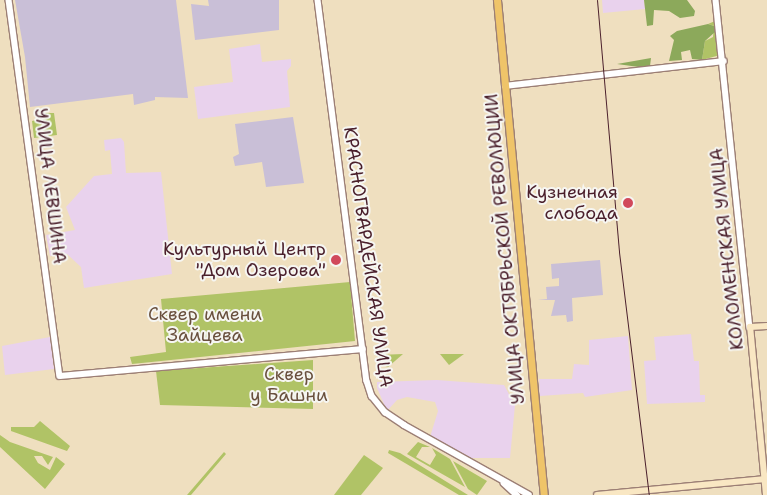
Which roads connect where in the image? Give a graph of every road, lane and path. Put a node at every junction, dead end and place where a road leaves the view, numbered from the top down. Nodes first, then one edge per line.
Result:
1 (9, 0) edge
2 (318, 0) edge
3 (497, 0) edge
4 (716, 0) edge
5 (724, 61) junction
6 (505, 86) junction
7 (767, 326) edge
8 (750, 327) junction
9 (363, 349) junction
10 (499, 478) junction
11 (765, 479) junction
12 (517, 495) edge
13 (529, 495) edge
14 (544, 495) edge
15 (597, 495) edge
16 (766, 495) edge

1 - 9 street, УЛИЦА ЛЕВШИНА
2 - 9 street, КРАСНОГВАРДЕЙСКАЯ УЛИЦА
3 - 6 main road, УЛИЦА ОКТЯБРЬСКОЙ РЕВОЛЮЦИИ
4 - 5 street, КОЛОМЕНСКАЯ УЛИЦА
5 - 6 street
5 - 8 street, КОЛОМЕНСКАЯ УЛИЦА
6 - 14 main road, УЛИЦА ОКТЯБРЬСКОЙ РЕВОЛЮЦИИ
7 - 8 main road
8 - 11 main road, КОЛОМЕНСКАЯ УЛИЦА
9 - 10 street, КРАСНОГВАРДЕЙСКАЯ УЛИЦА
10 - 12 street
10 - 13 street
11 - 15 main road
11 - 16 main road, КОЛОМЕНСКАЯ УЛИЦА

